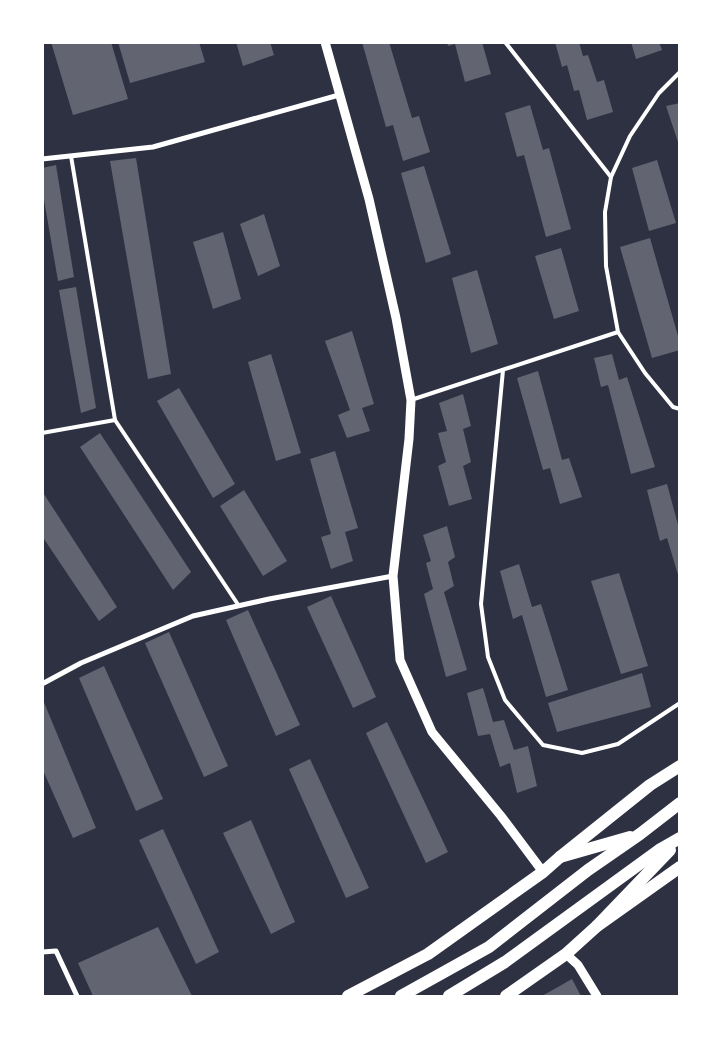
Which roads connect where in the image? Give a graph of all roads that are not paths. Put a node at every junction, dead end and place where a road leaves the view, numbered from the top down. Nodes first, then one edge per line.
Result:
1 (325, 42) edge
2 (505, 42) edge
3 (680, 72) edge
4 (340, 94) junction
5 (71, 156) junction
6 (42, 159) edge
7 (611, 176) junction
8 (618, 332) junction
9 (503, 370) junction
10 (410, 400) junction
11 (680, 409) edge
12 (115, 420) junction
13 (42, 433) edge
14 (393, 576) junction
15 (239, 606) junction
16 (42, 684) edge
17 (680, 703) edge
18 (680, 766) edge
19 (680, 803) edge
20 (640, 834) junction
21 (680, 839) edge
22 (560, 857) junction
23 (680, 868) edge
24 (543, 872) junction
25 (597, 926) junction
26 (42, 952) edge
27 (566, 954) junction
28 (77, 996) edge
29 (348, 996) edge
30 (401, 996) edge
31 (448, 996) edge
32 (506, 996) edge
33 (597, 996) edge

1 - 4 street
2 - 7 lane
3 - 7 lane
4 - 5 street
4 - 10 street
5 - 6 street
5 - 12 lane
7 - 8 lane
8 - 9 lane
8 - 11 lane
9 - 10 lane
9 - 17 lane
10 - 14 street
12 - 13 lane
12 - 15 lane
14 - 15 street
14 - 24 street
15 - 16 street
18 - 22 main road
19 - 20 main road
20 - 22 main road
20 - 30 main road
21 - 25 main road
21 - 31 main road
22 - 24 main road
23 - 25 main road
24 - 29 main road
25 - 27 main road
26 - 28 street
27 - 32 main road
27 - 33 street

